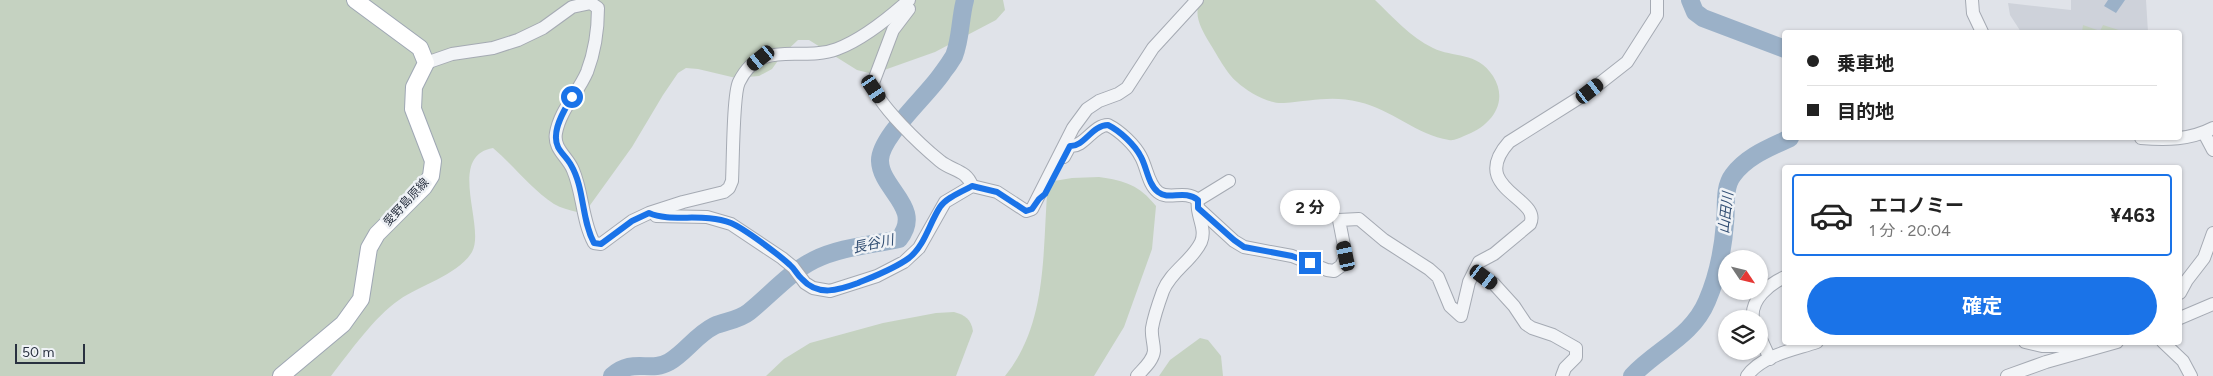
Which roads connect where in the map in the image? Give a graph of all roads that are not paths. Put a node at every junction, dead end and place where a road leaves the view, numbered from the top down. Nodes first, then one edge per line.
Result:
1 (355, 0) edge
2 (909, 0) edge
3 (916, 0) edge
4 (1197, 0) edge
5 (1657, 0) edge
6 (1972, 0) edge
7 (1981, 30) edge
8 (426, 63) junction
9 (1087, 109) junction
10 (2208, 130) edge
11 (2182, 138) edge
12 (1070, 146) junction
13 (2213, 150) edge
14 (1229, 181) dead end
15 (972, 186) junction
16 (1039, 199) junction
17 (1198, 204) junction
18 (649, 213) junction
19 (2213, 233) edge
20 (1475, 270) junction
21 (1782, 279) edge
22 (2182, 289) edge
23 (2213, 304) edge
24 (1754, 310) edge
25 (2182, 315) edge
26 (1809, 345) edge
27 (2038, 345) edge
28 (2109, 345) edge
29 (2166, 345) edge
30 (2098, 349) junction
31 (1768, 355) edge
32 (1770, 359) junction
33 (281, 376) edge
34 (1137, 376) edge
35 (1562, 376) edge
36 (1747, 376) edge
37 (2007, 376) edge
38 (2192, 376) edge

1 - 8 main road
2 - 18 street
3 - 15 street
4 - 9 street
5 - 20 street
6 - 7 street
8 - 18 street
8 - 33 main road, 愛野島原線
9 - 12 street
9 - 16 street
10 - 11 street
10 - 13 street
12 - 16 street
12 - 17 street
14 - 17 street
15 - 16 street
15 - 18 street
17 - 20 street
17 - 34 street
19 - 22 street
20 - 35 street
21 - 24 street
23 - 25 street
26 - 32 street
27 - 30 street
28 - 30 street
29 - 38 street
30 - 37 street
31 - 32 street
32 - 36 street

